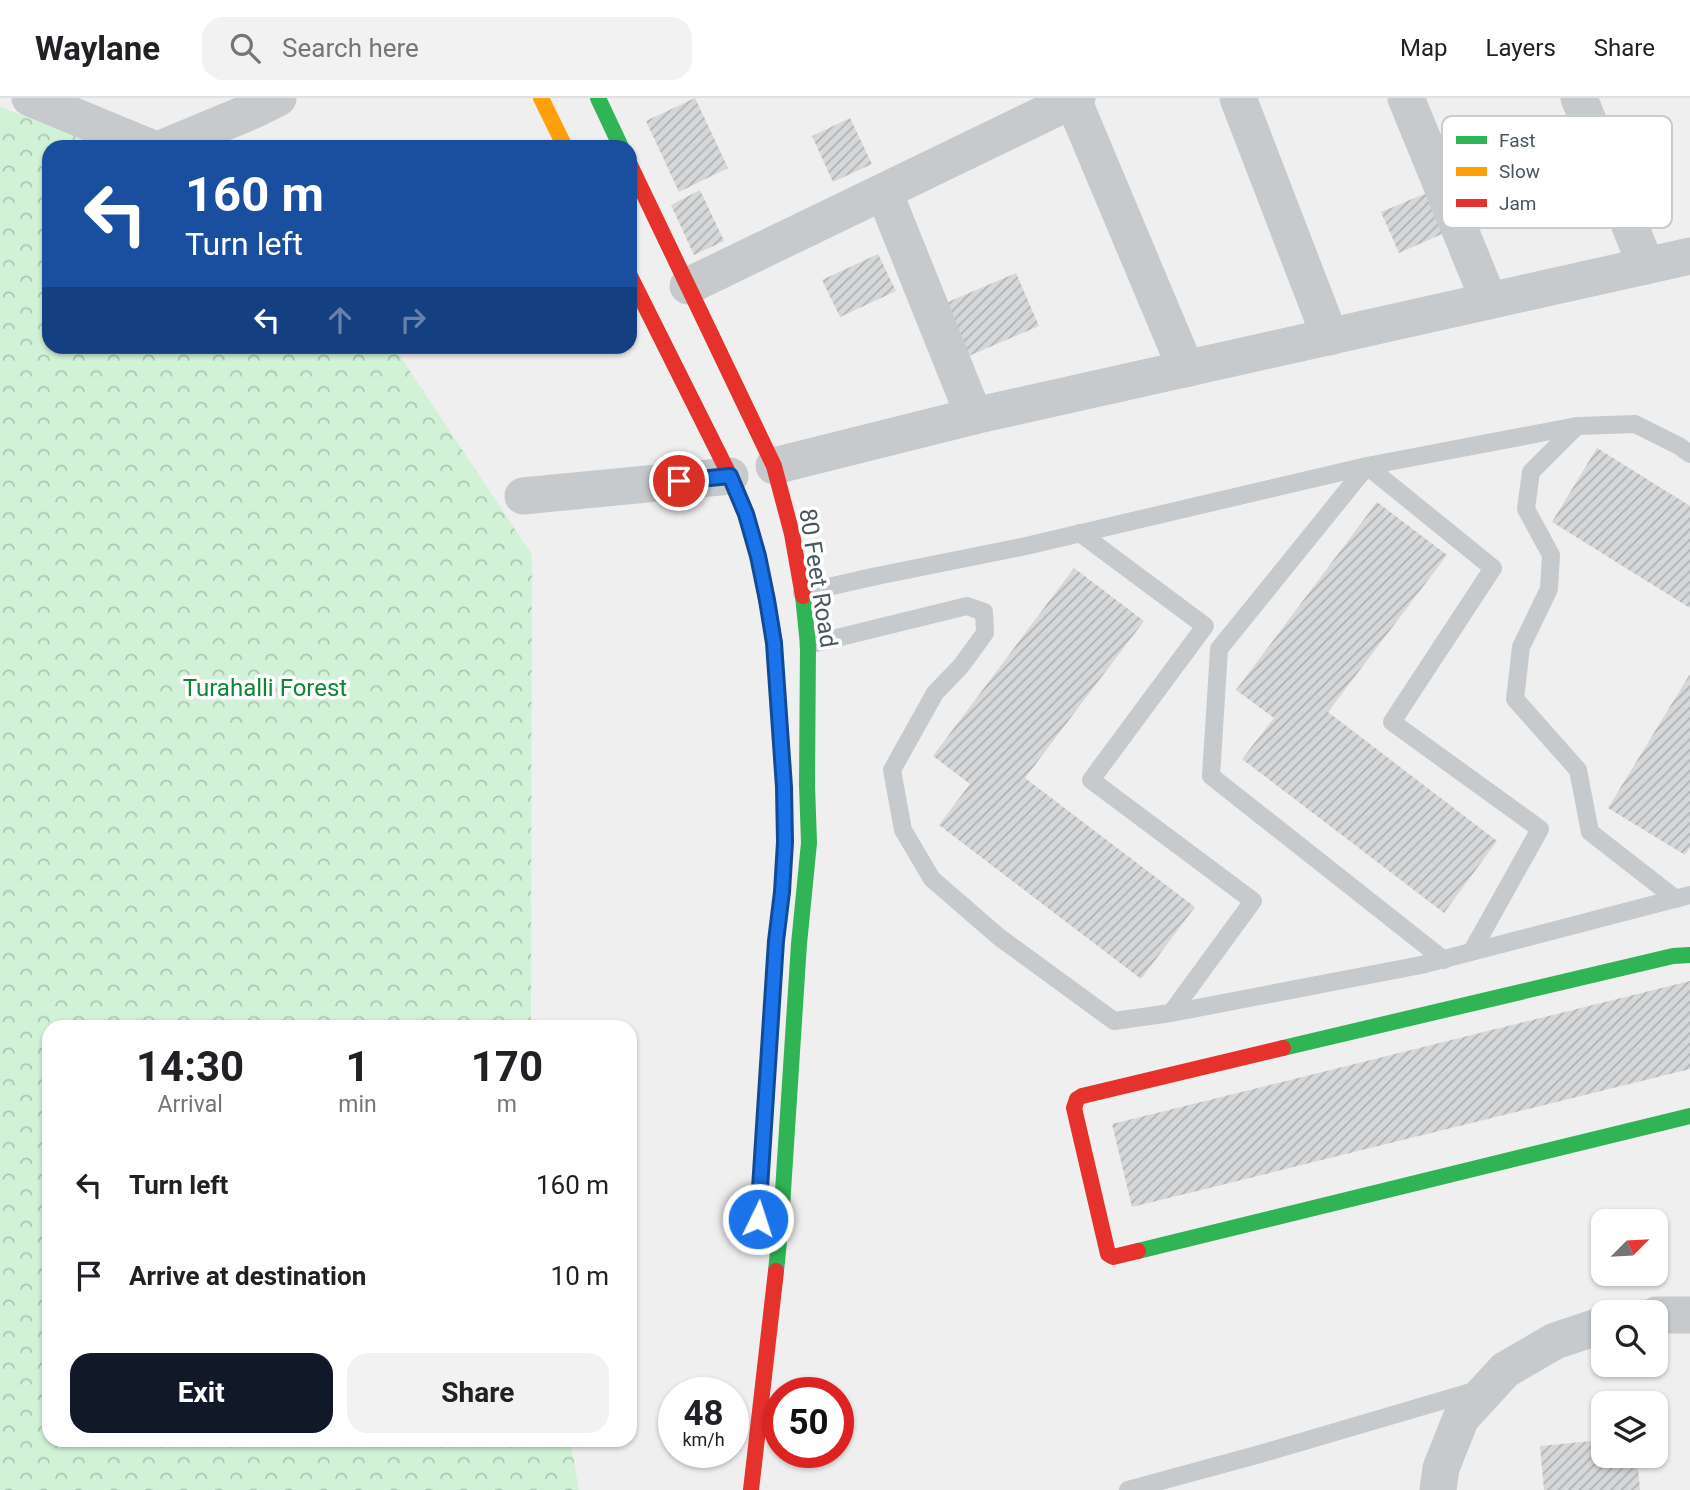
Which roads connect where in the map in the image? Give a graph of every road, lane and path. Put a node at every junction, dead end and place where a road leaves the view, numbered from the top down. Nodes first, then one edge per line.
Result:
1 (30, 98) edge
2 (541, 98) edge
3 (598, 98) edge
4 (1238, 98) edge
5 (1406, 98) edge
6 (1579, 98) edge
7 (1075, 99) edge
8 (260, 102) edge
9 (88, 111) edge
10 (1586, 116) edge
11 (137, 140) edge
12 (180, 140) edge
13 (563, 140) edge
14 (618, 140) edge
15 (637, 180) edge
16 (1442, 186) edge
17 (884, 192) junction
18 (1459, 228) edge
19 (1631, 228) edge
20 (1690, 256) edge
21 (1646, 266) junction
22 (688, 286) junction
23 (637, 290) edge
24 (1489, 301) junction
25 (1330, 337) junction
26 (1186, 369) junction
27 (974, 416) junction
28 (1577, 426) junction
29 (1690, 454) edge
30 (774, 466) junction
31 (1367, 466) junction
32 (730, 476) junction
33 (523, 496) dead end
34 (1080, 533) junction
35 (802, 593) junction
36 (808, 645) junction
37 (784, 814) dead end
38 (1683, 897) edge
39 (1472, 951) junction
40 (1690, 956) edge
41 (1444, 960) junction
42 (1171, 1013) junction
43 (1690, 1116) edge
44 (1668, 1313) edge
45 (1690, 1315) edge
46 (1591, 1329) edge
47 (1477, 1390) junction
48 (751, 1490) edge
49 (1128, 1490) edge
50 (1438, 1490) edge

1 - 9 street
2 - 13 main road
3 - 14 main road
4 - 25 street
5 - 16 street
6 - 10 street
7 - 17 street
7 - 26 street
8 - 12 street
9 - 11 street
15 - 22 main road, 80 Feet Road
17 - 22 street
17 - 27 street
18 - 24 street
19 - 21 street
20 - 21 street
21 - 24 street
22 - 30 main road, 80 Feet Road
23 - 32 main road
24 - 25 street
25 - 26 street
26 - 27 street
27 - 30 street
28 - 29 lane
28 - 31 lane
28 - 38 lane
30 - 35 main road, 80 Feet Road
31 - 34 lane
31 - 39 lane
31 - 41 lane
32 - 33 street
32 - 37 main road
34 - 35 lane
34 - 42 lane
35 - 36 main road, 80 Feet Road
36 - 42 lane
36 - 48 main road, 80 Feet Road
38 - 39 lane
39 - 41 lane
40 - 43 main road
41 - 42 lane
44 - 45 street
46 - 47 street
47 - 49 lane
47 - 50 street

